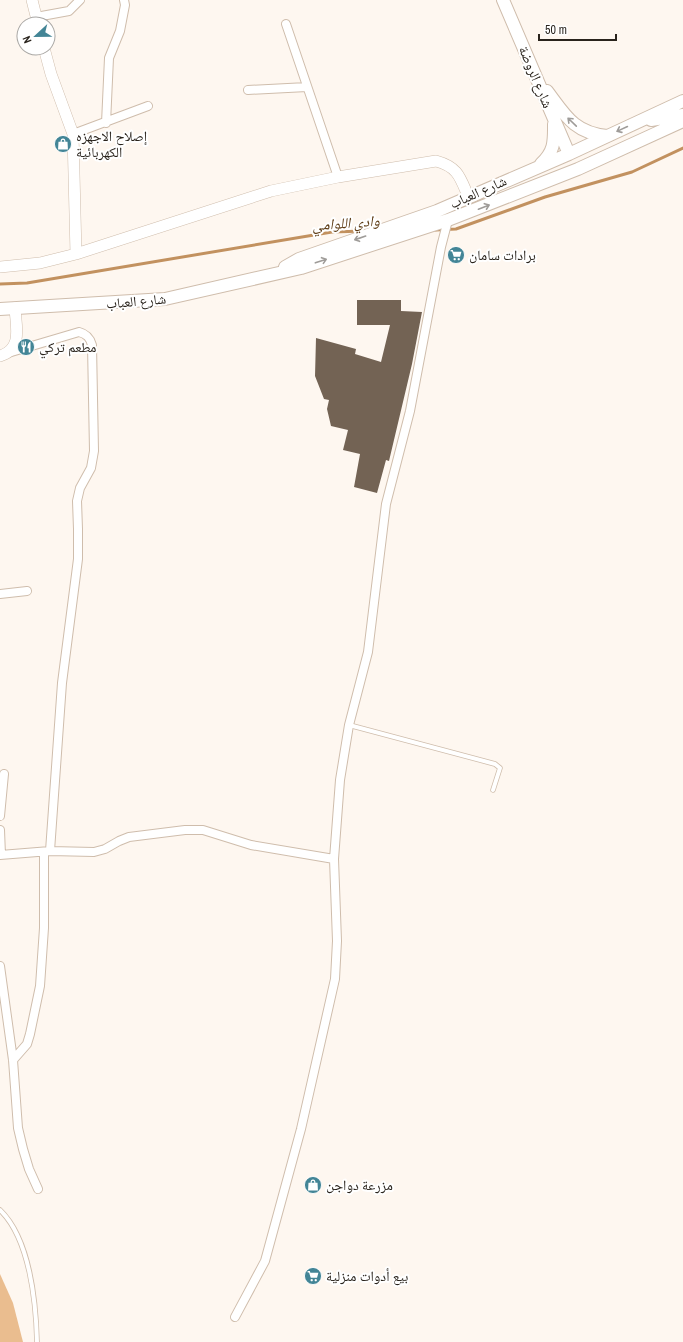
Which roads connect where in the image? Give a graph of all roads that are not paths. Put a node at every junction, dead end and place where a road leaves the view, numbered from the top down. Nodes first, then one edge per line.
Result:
1 (32, 0) edge
2 (80, 0) edge
3 (124, 0) edge
4 (503, 0) edge
5 (36, 16) edge
6 (51, 16) edge
7 (286, 24) dead end
8 (46, 56) edge
9 (534, 71) junction
10 (307, 87) junction
11 (248, 90) dead end
12 (683, 101) edge
13 (148, 106) dead end
14 (683, 115) edge
15 (554, 119) junction
16 (640, 121) junction
17 (683, 121) edge
18 (106, 122) junction
19 (73, 134) junction
20 (607, 136) junction
21 (612, 153) junction
22 (569, 154) junction
23 (538, 167) junction
24 (338, 177) junction
25 (514, 195) junction
26 (468, 196) junction
27 (448, 220) junction
28 (379, 231) junction
29 (76, 254) junction
30 (0, 267) edge
31 (270, 275) junction
32 (15, 308) junction
33 (0, 309) edge
34 (3, 355) edge
35 (27, 591) dead end
36 (0, 594) edge
37 (350, 725) junction
38 (4, 774) dead end
39 (493, 790) dead end
40 (0, 816) edge
41 (0, 830) edge
42 (47, 851) junction
43 (1, 855) edge
44 (334, 858) junction
45 (0, 966) edge
46 (13, 1060) junction
47 (38, 1189) dead end
48 (0, 1210) edge
49 (235, 1317) dead end
50 (37, 1342) edge

1 - 5 street
2 - 6 street
3 - 18 street
4 - 9 main road, شارع الروضة
7 - 10 street
8 - 19 street
9 - 15 main road, شارع الروضة
20 -> 9 main road
10 - 11 street
10 - 24 street
12 - 16 main road, شارع العباب
13 - 18 street
14 - 16 main road
15 - 22 main road, شارع الروضة
15 - 23 main road
16 -> 20 main road, شارع العباب
17 - 21 main road, شارع العباب
18 - 19 street
19 - 29 street
20 - 22 main road, شارع العباب
21 - 22 main road
21 - 25 main road, شارع العباب
22 - 23 main road, شارع العباب
22 - 25 main road
23 - 26 main road, شارع العباب
24 - 26 street
24 - 29 street
27 -> 25 main road, شارع العباب
26 - 27 main road
26 - 28 main road, شارع العباب
27 - 28 main road
31 -> 27 main road, شارع العباب
27 - 37 street
28 -> 31 main road, شارع العباب
29 - 30 street
31 - 32 main road, شارع العباب
32 - 33 main road, شارع العباب
32 - 34 street
34 - 42 street
35 - 36 street
37 - 39 lane
37 - 44 street
38 - 40 street
41 - 43 street
42 - 43 street
42 - 44 street
42 - 46 street
44 - 49 street
45 - 46 street
46 - 47 street
48 - 50 lane

